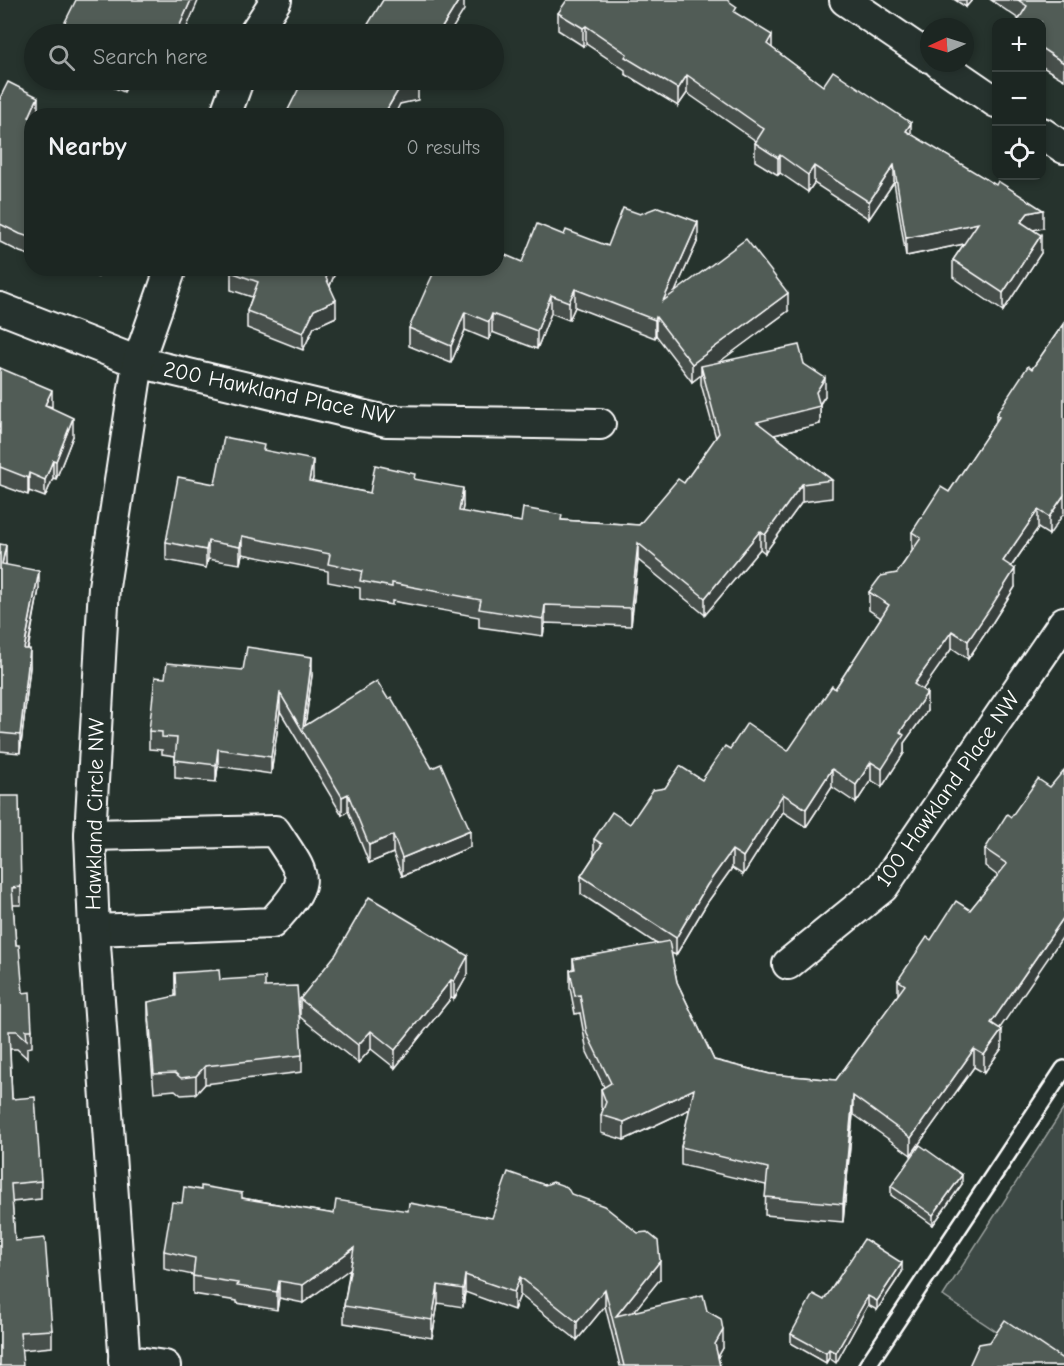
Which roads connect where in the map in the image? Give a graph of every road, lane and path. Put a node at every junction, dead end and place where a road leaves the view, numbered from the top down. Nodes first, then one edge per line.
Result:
1 (276, 0) edge
2 (845, 0) edge
3 (260, 24) edge
4 (920, 51) edge
5 (952, 72) edge
6 (234, 90) edge
7 (992, 99) edge
8 (228, 108) edge
9 (1046, 135) edge
10 (1064, 148) edge
11 (168, 276) edge
12 (0, 308) edge
13 (138, 362) junction
14 (600, 424) dead end
15 (1064, 622) edge
16 (90, 835) junction
17 (94, 930) junction
18 (789, 964) dead end
19 (1064, 1069) edge
20 (124, 1363) edge
21 (165, 1366) edge
22 (867, 1366) edge

1 - 3 street
2 - 4 street
5 - 7 street
6 - 8 street
9 - 10 street
11 - 13 street, Hawkland Circle NW
12 - 13 street, 200 Hawkland Place NW
13 - 14 street, 200 Hawkland Place NW
13 - 16 street, Hawkland Circle NW
15 - 18 street, 100 Hawkland Place NW
16 - 17 street, Hawkland Circle NW
16 - 17 street
17 - 20 street, Hawkland Circle NW
19 - 22 lane
20 - 21 street

